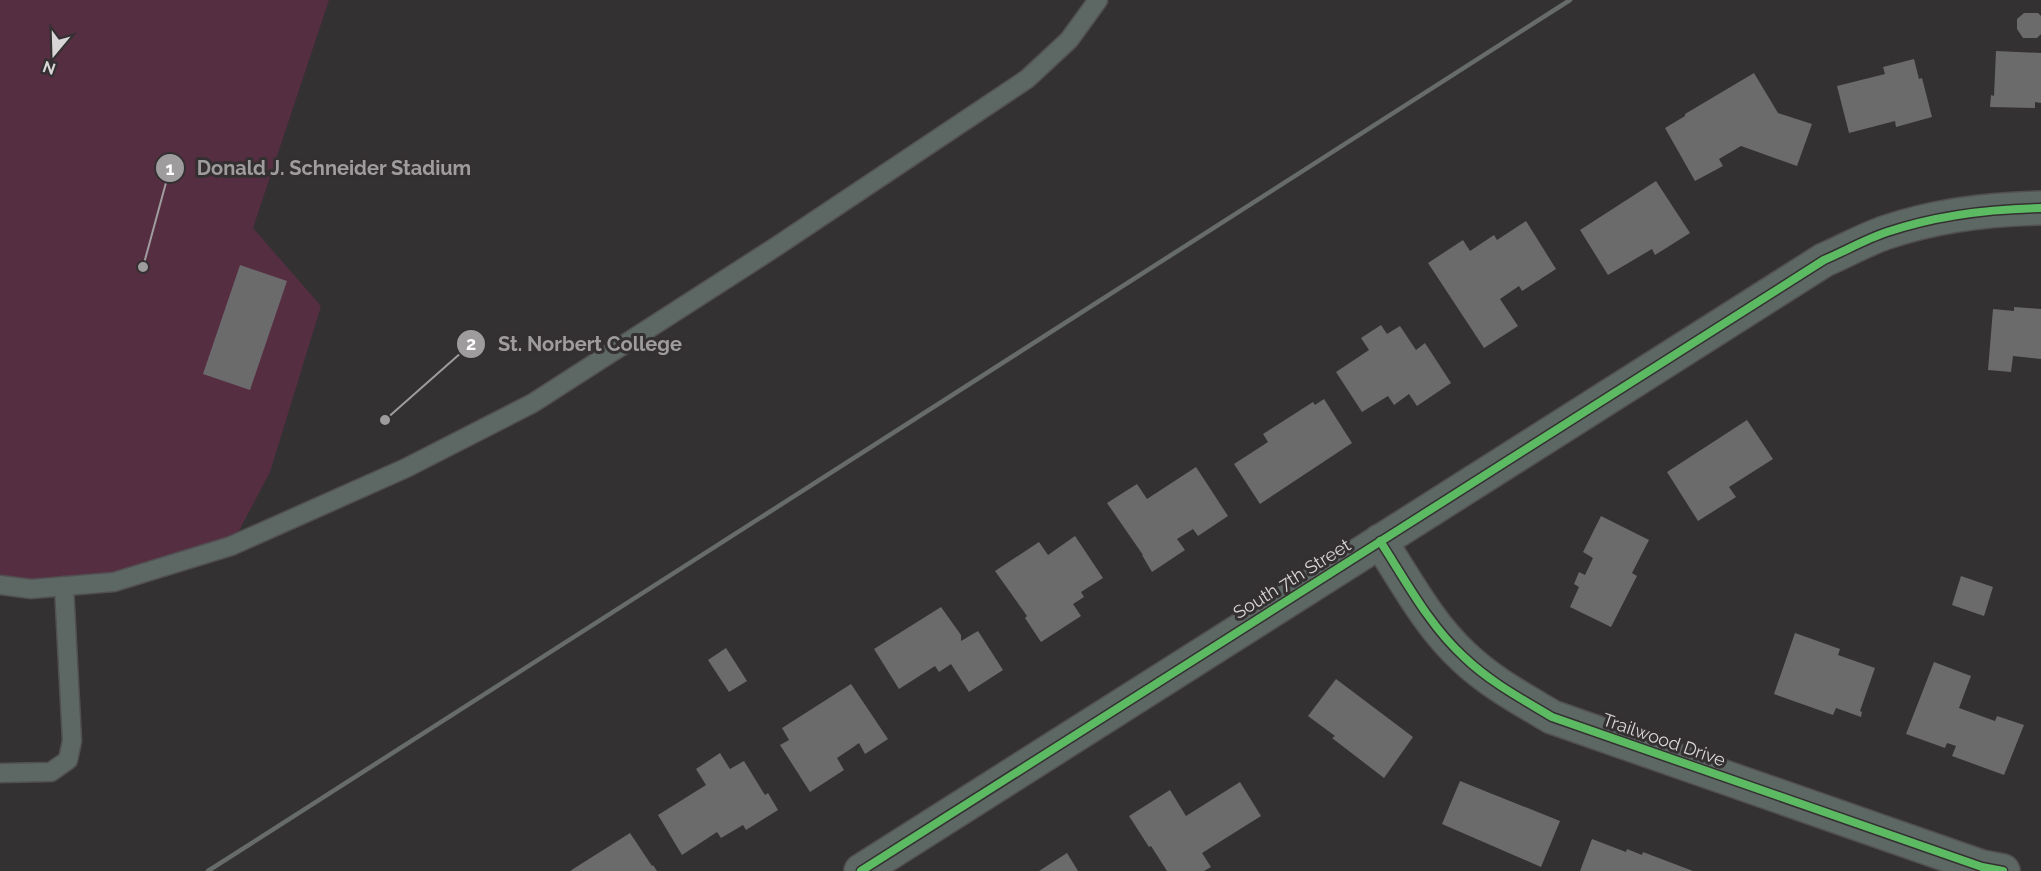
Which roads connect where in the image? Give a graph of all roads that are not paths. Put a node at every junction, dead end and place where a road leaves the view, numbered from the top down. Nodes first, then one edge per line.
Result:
1 (1098, 0) edge
2 (2041, 208) edge
3 (1380, 541) junction
4 (0, 585) edge
5 (64, 586) junction
6 (0, 773) edge
7 (863, 870) edge
8 (2003, 871) edge

1 - 5 lane
2 - 3 street, South 7th Street
3 - 7 street, South 7th Street
3 - 8 street, Trailwood Drive
4 - 5 lane
5 - 6 lane

